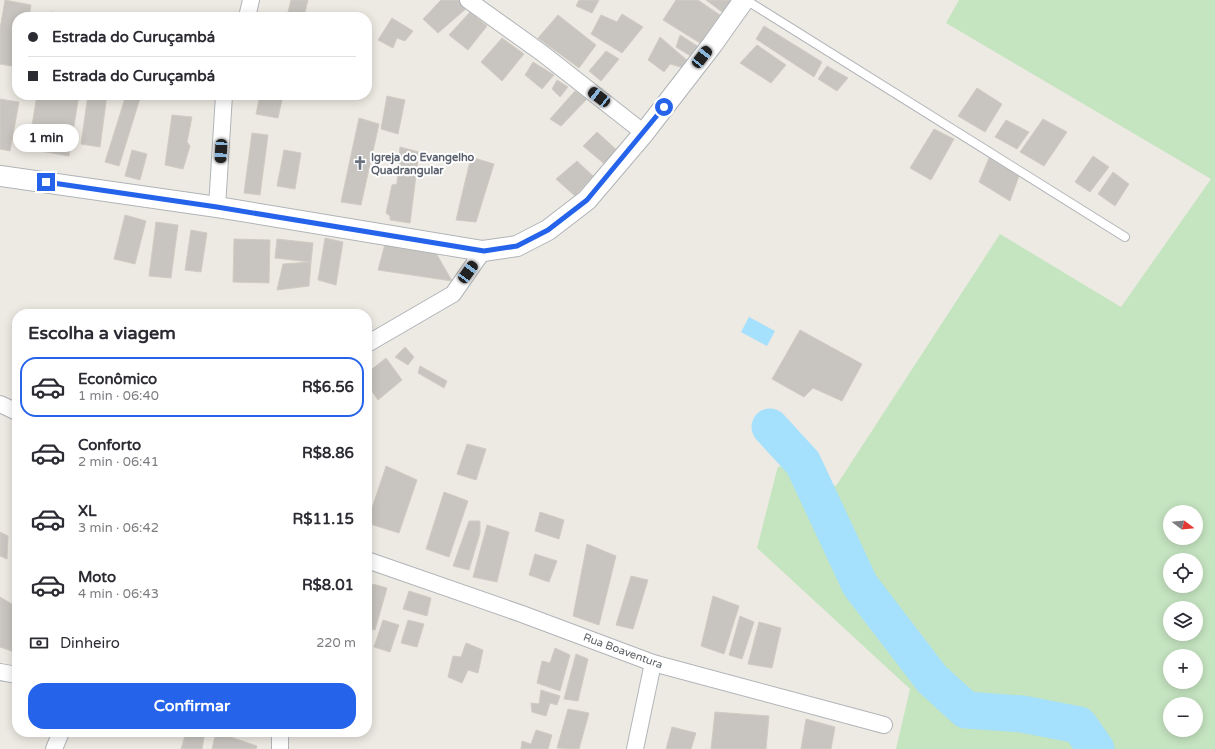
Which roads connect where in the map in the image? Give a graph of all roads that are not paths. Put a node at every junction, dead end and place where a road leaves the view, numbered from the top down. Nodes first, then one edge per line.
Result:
1 (251, 0) edge
2 (468, 0) edge
3 (745, 0) edge
4 (248, 12) edge
5 (224, 100) edge
6 (644, 132) junction
7 (0, 176) edge
8 (217, 207) junction
9 (1126, 237) dead end
10 (484, 251) junction
11 (372, 341) edge
12 (0, 404) edge
13 (12, 410) edge
14 (372, 562) edge
15 (653, 663) junction
16 (0, 672) edge
17 (12, 675) edge
18 (884, 725) dead end
19 (59, 737) edge
20 (280, 737) edge
21 (54, 749) edge
22 (280, 749) edge
23 (635, 749) edge

1 - 4 street
2 - 6 street
3 - 6 street
3 - 9 lane
5 - 8 street
6 - 10 street
7 - 8 street
8 - 10 street
10 - 11 street
12 - 13 street
14 - 15 street, Rua Boaventura
15 - 18 street, Rua Boaventura
15 - 23 street
16 - 17 street
19 - 21 street
20 - 22 street

